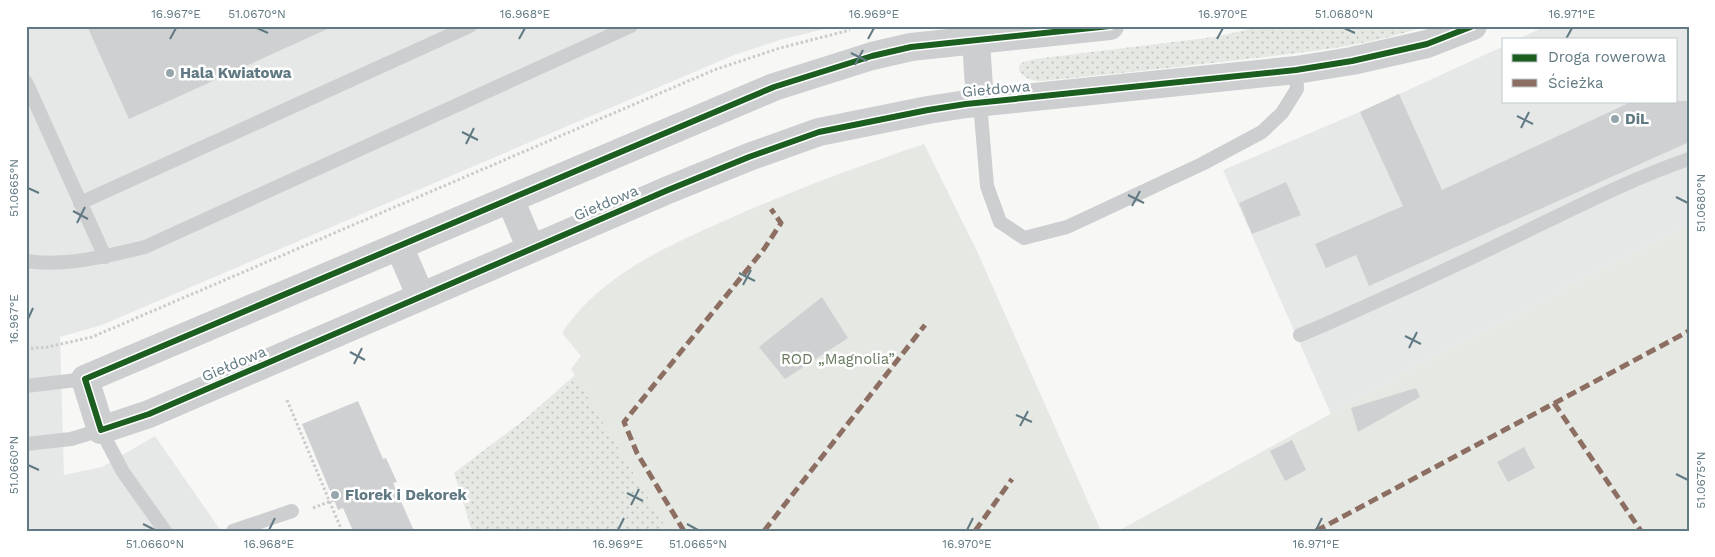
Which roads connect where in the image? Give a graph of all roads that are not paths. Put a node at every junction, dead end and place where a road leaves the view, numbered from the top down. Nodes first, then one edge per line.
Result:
1 (470, 26) edge
2 (631, 26) edge
3 (1110, 26) edge
4 (1473, 26) edge
5 (974, 33) edge
6 (1296, 70) junction
7 (26, 82) edge
8 (980, 103) junction
9 (1689, 159) edge
10 (510, 199) junction
11 (80, 203) junction
12 (399, 246) junction
13 (531, 249) junction
14 (105, 257) junction
15 (26, 261) edge
16 (421, 297) junction
17 (1300, 335) dead end
18 (85, 379) junction
19 (26, 386) edge
20 (101, 430) junction
21 (26, 444) edge
22 (292, 511) dead end
23 (165, 531) edge
24 (233, 531) edge

1 - 11 lane
2 - 14 lane
3 - 5 street
4 - 6 street, Giełdowa
5 - 8 street
5 - 10 street
6 - 8 street, Giełdowa
6 - 8 lane
7 - 11 lane
8 - 13 street, Giełdowa
9 - 17 lane
10 - 12 street
10 - 13 street
11 - 14 lane
12 - 16 street
12 - 18 street
13 - 16 street, Giełdowa
14 - 15 lane
16 - 20 street, Giełdowa
18 - 19 lane
18 - 20 street
20 - 21 lane
20 - 23 lane
22 - 24 lane

